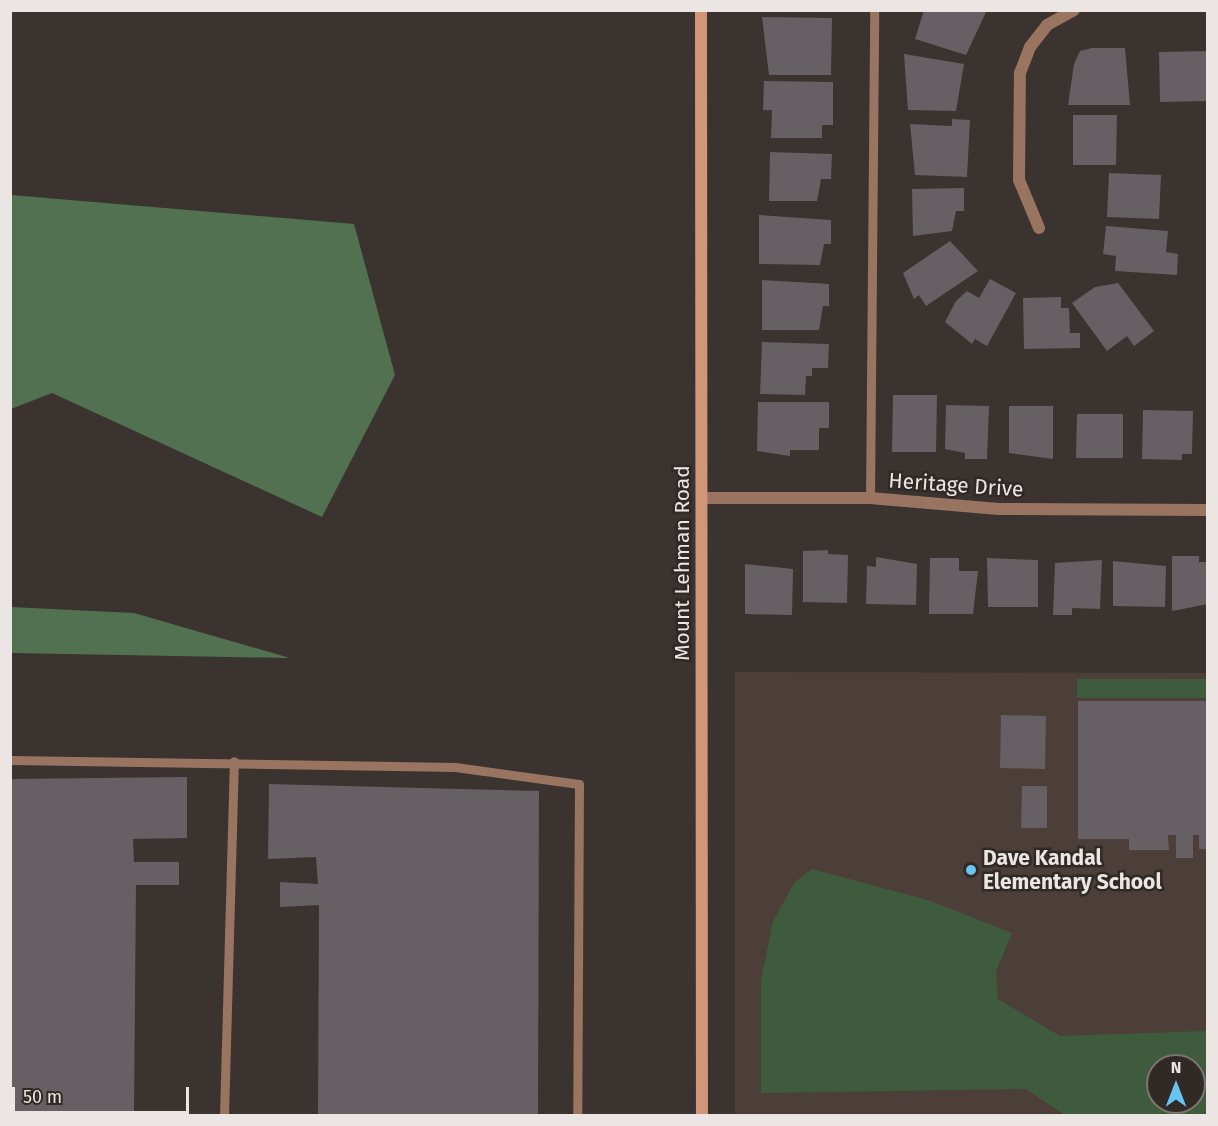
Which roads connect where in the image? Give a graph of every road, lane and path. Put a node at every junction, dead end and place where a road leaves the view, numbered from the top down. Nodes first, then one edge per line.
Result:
1 (701, 10) edge
2 (873, 10) edge
3 (1074, 10) edge
4 (1039, 228) dead end
5 (702, 498) junction
6 (870, 498) junction
7 (1208, 510) edge
8 (10, 760) edge
9 (234, 761) junction
10 (224, 1116) edge
11 (577, 1116) edge
12 (702, 1116) edge

1 - 5 main road, Mount Lehman Road
2 - 6 lane
3 - 4 street
5 - 6 street, Heritage Drive
5 - 12 main road, Mount Lehman Road
6 - 7 street, Heritage Drive
8 - 9 lane
9 - 10 lane
9 - 11 lane

